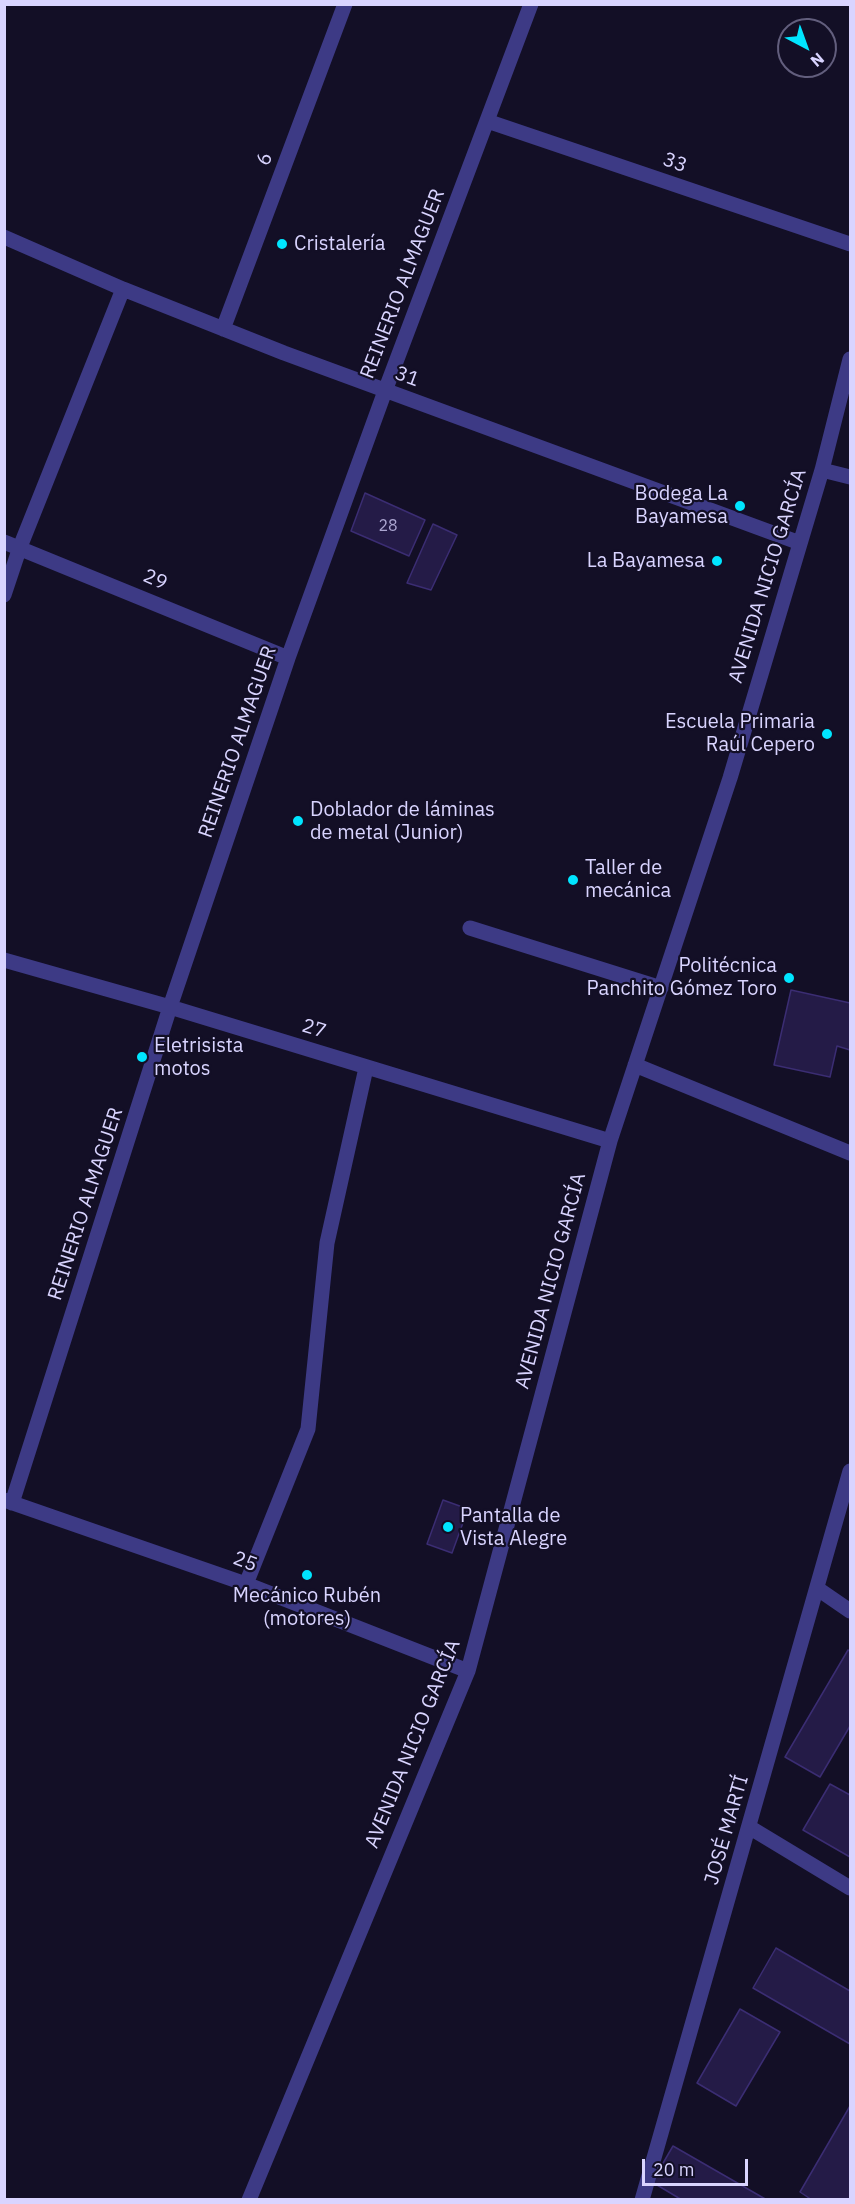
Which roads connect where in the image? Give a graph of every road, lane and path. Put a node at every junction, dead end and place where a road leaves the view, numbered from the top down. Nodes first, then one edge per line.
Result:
1 (345, 4) edge
2 (531, 4) edge
3 (487, 121) junction
4 (4, 237) edge
5 (850, 244) edge
6 (123, 289) junction
7 (223, 329) junction
8 (850, 359) edge
9 (385, 391) junction
10 (822, 470) junction
11 (850, 477) edge
12 (4, 542) edge
13 (800, 543) junction
14 (20, 547) junction
15 (4, 595) edge
16 (288, 658) junction
17 (470, 928) dead end
18 (4, 960) edge
19 (661, 988) junction
20 (170, 1007) junction
21 (635, 1065) junction
22 (366, 1068) junction
23 (610, 1142) junction
24 (850, 1153) edge
25 (850, 1471) edge
26 (8, 1501) edge
27 (246, 1584) junction
28 (818, 1589) junction
29 (850, 1611) edge
30 (468, 1671) junction
31 (749, 1827) junction
32 (850, 1888) edge
33 (249, 2199) edge
34 (642, 2199) edge

1 - 7 street, 6
2 - 3 street, REINERIO ALMAGUER
3 - 5 street, 33
3 - 9 street, REINERIO ALMAGUER
4 - 6 street, 31
6 - 7 street, 31
6 - 14 street
7 - 9 street, 31
8 - 10 street, AVENIDA NICIO GARCÍA
9 - 13 street, 31
9 - 16 street, REINERIO ALMAGUER
10 - 11 street
10 - 13 street, AVENIDA NICIO GARCÍA
12 - 14 street, 29
13 - 19 street, AVENIDA NICIO GARCÍA
14 - 15 street
14 - 16 street, 29
16 - 20 street, REINERIO ALMAGUER
17 - 19 street
18 - 20 street, 27
19 - 21 street, AVENIDA NICIO GARCÍA
20 - 22 street, 27
20 - 26 street, REINERIO ALMAGUER
21 - 23 street, AVENIDA NICIO GARCÍA
21 - 24 street
22 - 23 street, 27
22 - 27 street
23 - 30 street, AVENIDA NICIO GARCÍA
25 - 28 street, JOSÉ MARTÍ
26 - 27 street, 25
27 - 30 street, 25
28 - 29 street
28 - 31 street, JOSÉ MARTÍ
30 - 33 street, AVENIDA NICIO GARCÍA
31 - 32 street
31 - 34 street, JOSÉ MARTÍ

